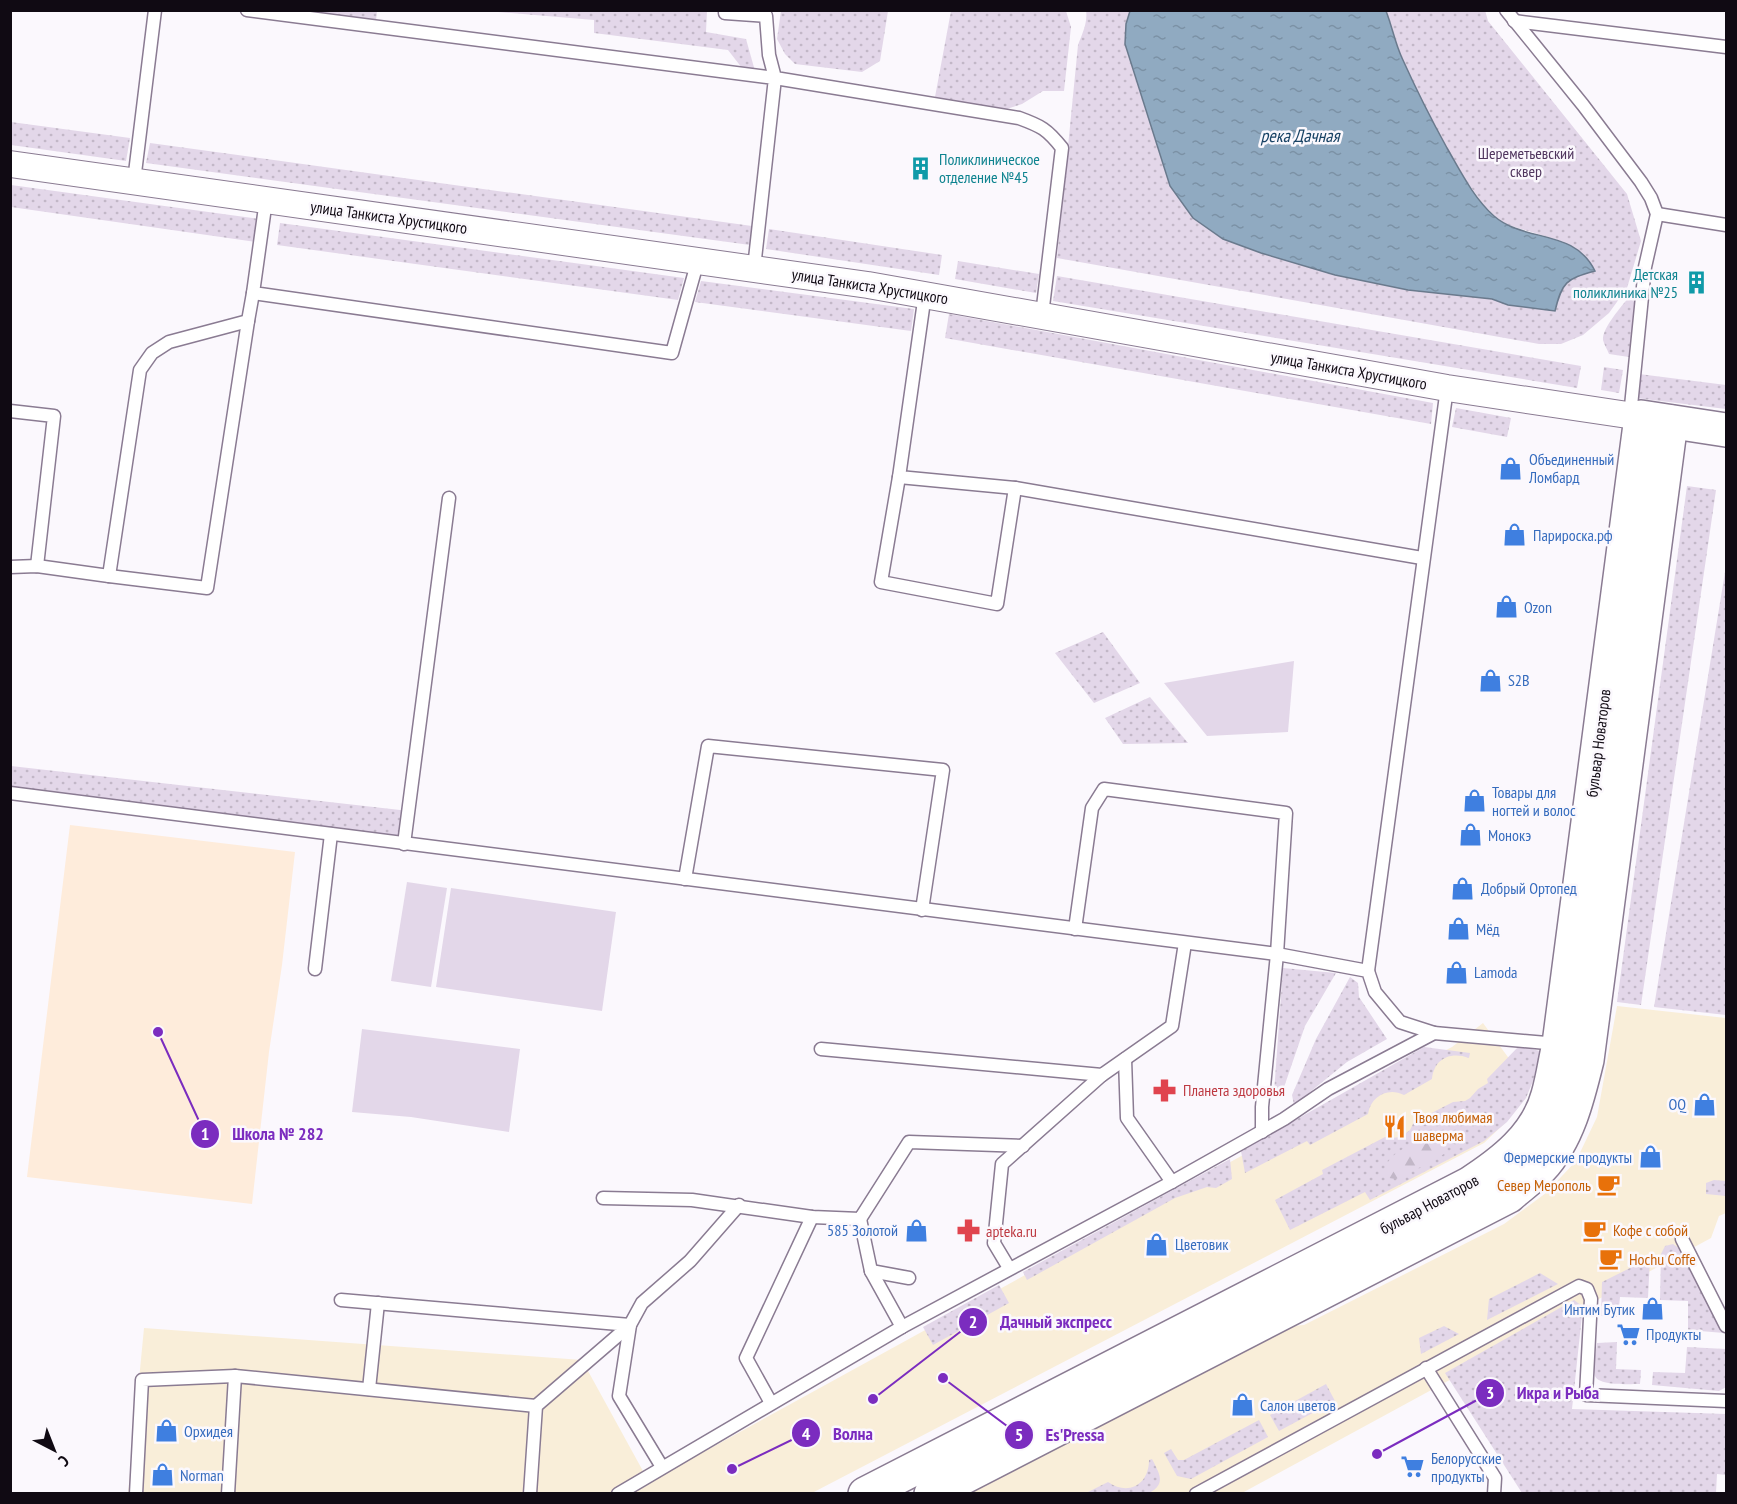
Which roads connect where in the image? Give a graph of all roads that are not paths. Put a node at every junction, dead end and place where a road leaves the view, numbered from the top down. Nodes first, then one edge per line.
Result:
1 (155, 10) edge
2 (247, 10) edge
3 (1506, 10) edge
4 (725, 13) dead end
5 (1514, 21) junction
6 (1726, 48) edge
7 (775, 78) junction
8 (10, 164) edge
9 (134, 181) junction
10 (266, 200) junction
11 (1657, 214) junction
12 (1726, 225) edge
13 (698, 260) junction
14 (754, 268) junction
15 (253, 293) junction
16 (925, 294) junction
17 (1042, 315) junction
18 (248, 321) junction
19 (1447, 388) junction
20 (10, 411) edge
21 (1647, 418) junction
22 (1726, 430) edge
23 (899, 477) junction
24 (1015, 488) junction
25 (449, 498) dead end
26 (1422, 558) junction
27 (37, 566) junction
28 (10, 567) edge
29 (109, 576) junction
30 (10, 793) edge
31 (331, 834) junction
32 (404, 844) junction
33 (685, 879) junction
34 (922, 910) junction
35 (1075, 929) junction
36 (1185, 943) junction
37 (1277, 954) junction
38 (315, 969) dead end
39 (1368, 971) junction
40 (1434, 1033) junction
41 (1559, 1044) junction
42 (821, 1049) dead end
43 (1125, 1059) junction
44 (1102, 1075) junction
45 (1262, 1132) junction
46 (1023, 1146) junction
47 (1172, 1182) junction
48 (603, 1198) dead end
49 (739, 1205) junction
50 (812, 1217) junction
51 (860, 1219) junction
52 (1682, 1239) dead end
53 (1009, 1268) junction
54 (871, 1271) junction
55 (909, 1278) dead end
56 (341, 1300) dead end
57 (378, 1303) junction
58 (630, 1325) junction
59 (1726, 1326) edge
60 (902, 1327) junction
61 (1426, 1368) junction
62 (235, 1376) junction
63 (369, 1389) junction
64 (1726, 1401) edge
65 (771, 1403) junction
66 (536, 1406) junction
67 (662, 1467) junction
68 (136, 1494) edge
69 (228, 1494) edge
70 (530, 1494) edge
71 (618, 1494) edge
72 (865, 1494) edge
73 (931, 1494) edge
74 (1196, 1494) edge
75 (1494, 1494) edge

1 - 9 lane
2 - 7 lane
3 - 5 lane
4 - 7 lane
5 - 6 lane
5 - 11 lane
7 - 14 lane
7 - 17 lane
8 - 9 street, улица Танкиста Хрустицкого
9 - 10 street, улица Танкиста Хрустицкого
10 - 13 street, улица Танкиста Хрустицкого
10 - 15 lane
11 - 12 lane
11 - 21 lane
13 - 14 street, улица Танкиста Хрустицкого
13 - 15 lane
14 - 16 street, улица Танкиста Хрустицкого
15 - 18 lane
16 - 17 street, улица Танкиста Хрустицкого
16 - 23 lane
17 - 19 street, улица Танкиста Хрустицкого
18 - 29 lane
18 - 29 lane
19 - 21 street, улица Танкиста Хрустицкого
19 - 26 lane
20 - 27 lane
21 - 22 street, улица Танкиста Хрустицкого
21 - 41 street, бульвар Новаторов
21 - 73 street, бульвар Новаторов
23 - 24 lane
23 - 24 lane
24 - 26 lane
25 - 32 lane
26 - 39 lane
27 - 28 lane
27 - 29 lane
30 - 31 lane
31 - 32 lane
31 - 38 lane
32 - 33 lane
33 - 34 lane
33 - 34 lane
34 - 35 lane
35 - 36 lane
35 - 37 lane
36 - 37 lane
36 - 43 lane
37 - 39 lane
37 - 45 lane
39 - 40 lane
40 - 41 lane
40 - 45 lane
41 - 72 street, бульвар Новаторов
42 - 44 lane
43 - 44 lane
43 - 47 lane
44 - 46 lane
45 - 47 lane
46 - 51 lane
46 - 53 lane
47 - 53 lane
48 - 49 lane
49 - 50 lane
49 - 58 lane
50 - 51 lane
50 - 65 lane
51 - 54 lane
52 - 59 lane
53 - 60 lane
54 - 55 lane
54 - 60 lane
56 - 57 lane
57 - 58 lane
57 - 63 lane
58 - 66 lane
58 - 67 lane
60 - 65 lane
61 - 64 lane
61 - 74 lane
61 - 75 lane
62 - 63 lane
62 - 68 lane
62 - 69 lane
63 - 66 lane
65 - 67 lane
66 - 70 lane
67 - 71 lane

